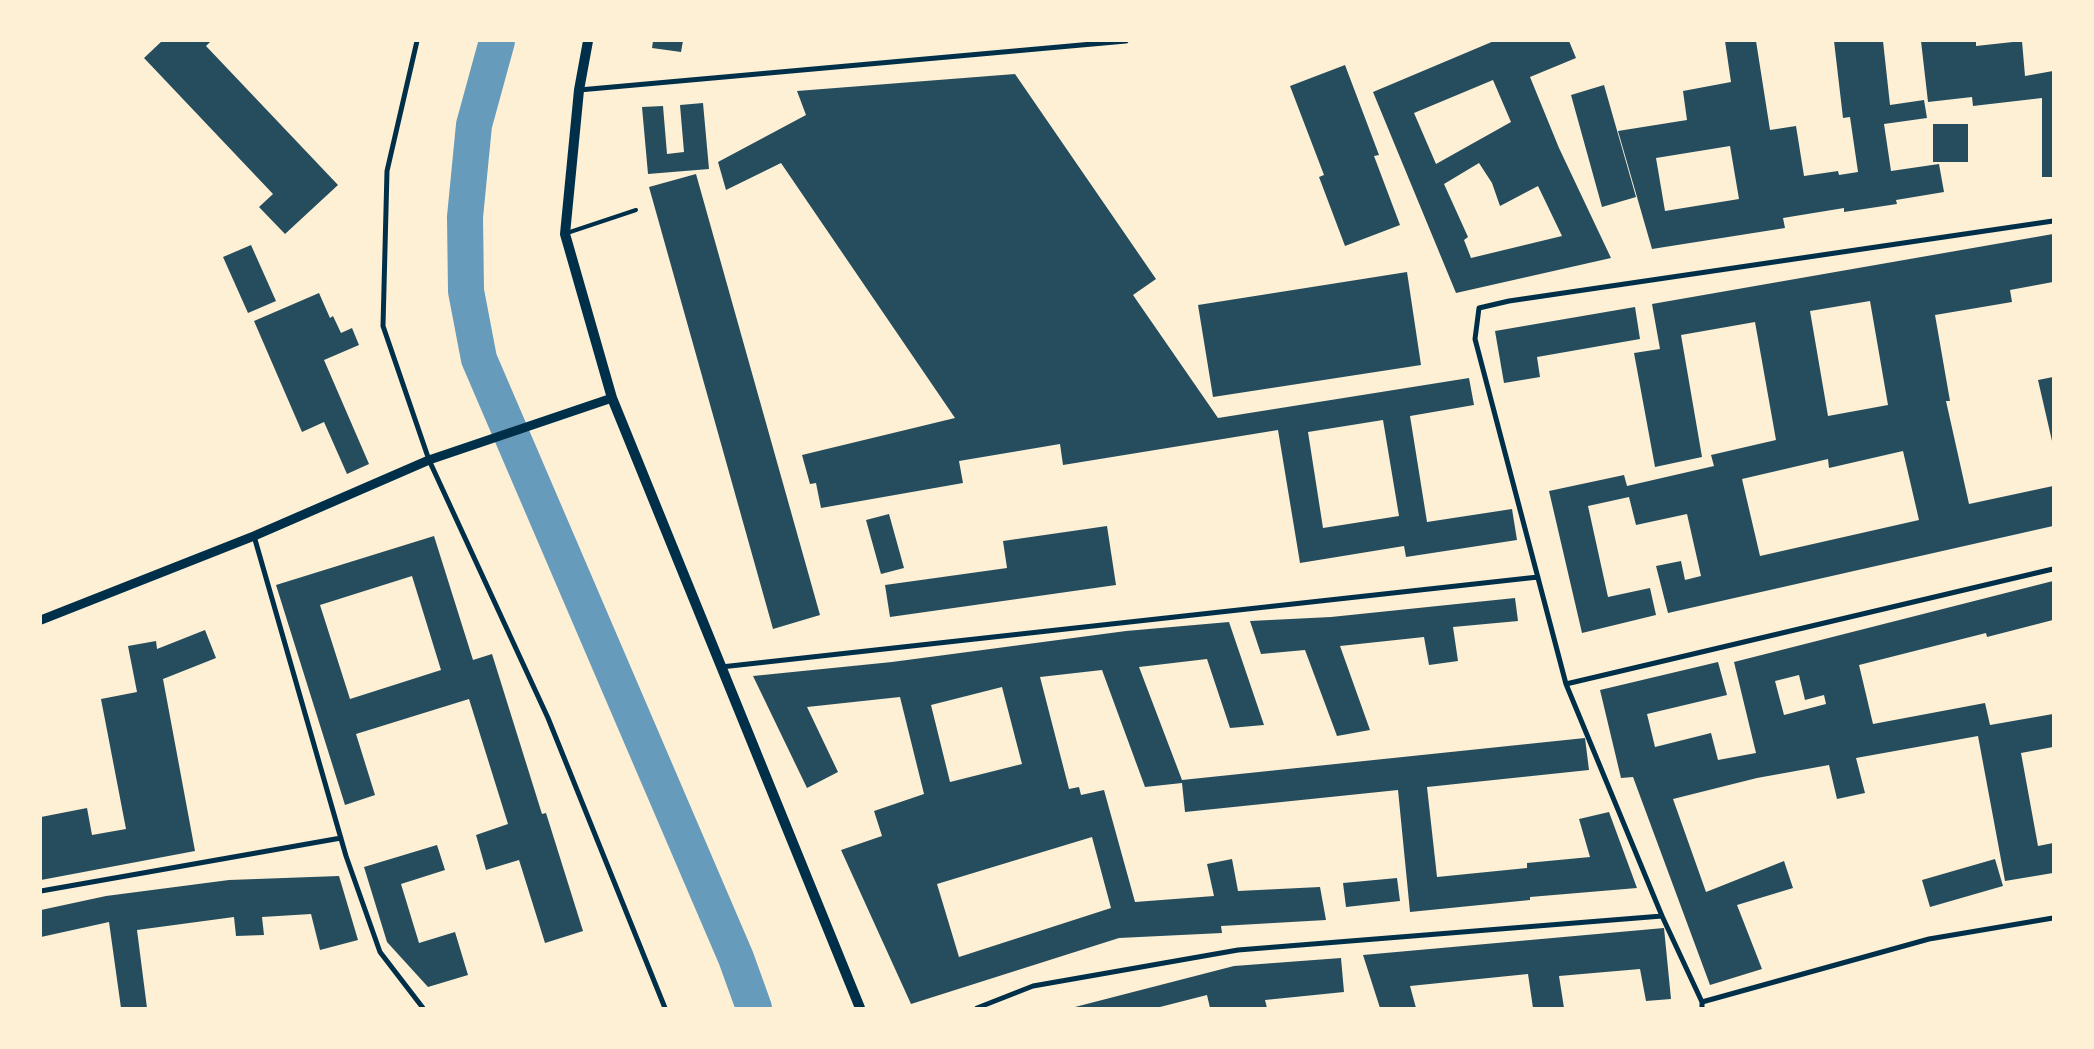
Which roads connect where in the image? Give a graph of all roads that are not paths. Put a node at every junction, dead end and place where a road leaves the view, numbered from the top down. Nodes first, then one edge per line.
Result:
1 (417, 41) edge
2 (588, 41) edge
3 (1126, 41) edge
4 (579, 90) junction
5 (636, 210) dead end
6 (2053, 221) edge
7 (564, 234) junction
8 (612, 398) junction
9 (429, 460) junction
10 (254, 536) junction
11 (2053, 569) edge
12 (1538, 577) junction
13 (41, 620) edge
14 (720, 667) junction
15 (1566, 684) junction
16 (341, 838) junction
17 (41, 891) edge
18 (1662, 916) junction
19 (2053, 918) edge
20 (1702, 1005) edge
21 (423, 1008) edge
22 (665, 1008) edge
23 (860, 1008) edge
24 (977, 1008) edge

1 - 9 street
2 - 4 main road
3 - 4 street
4 - 7 main road
5 - 7 lane
6 - 12 street
7 - 8 main road
8 - 9 street
8 - 14 main road
9 - 10 street
9 - 22 street
10 - 13 street
10 - 16 street
11 - 15 street
12 - 14 street
12 - 15 street
14 - 23 main road
15 - 18 street
16 - 17 street
16 - 21 street
18 - 20 street
18 - 24 street
19 - 20 street

